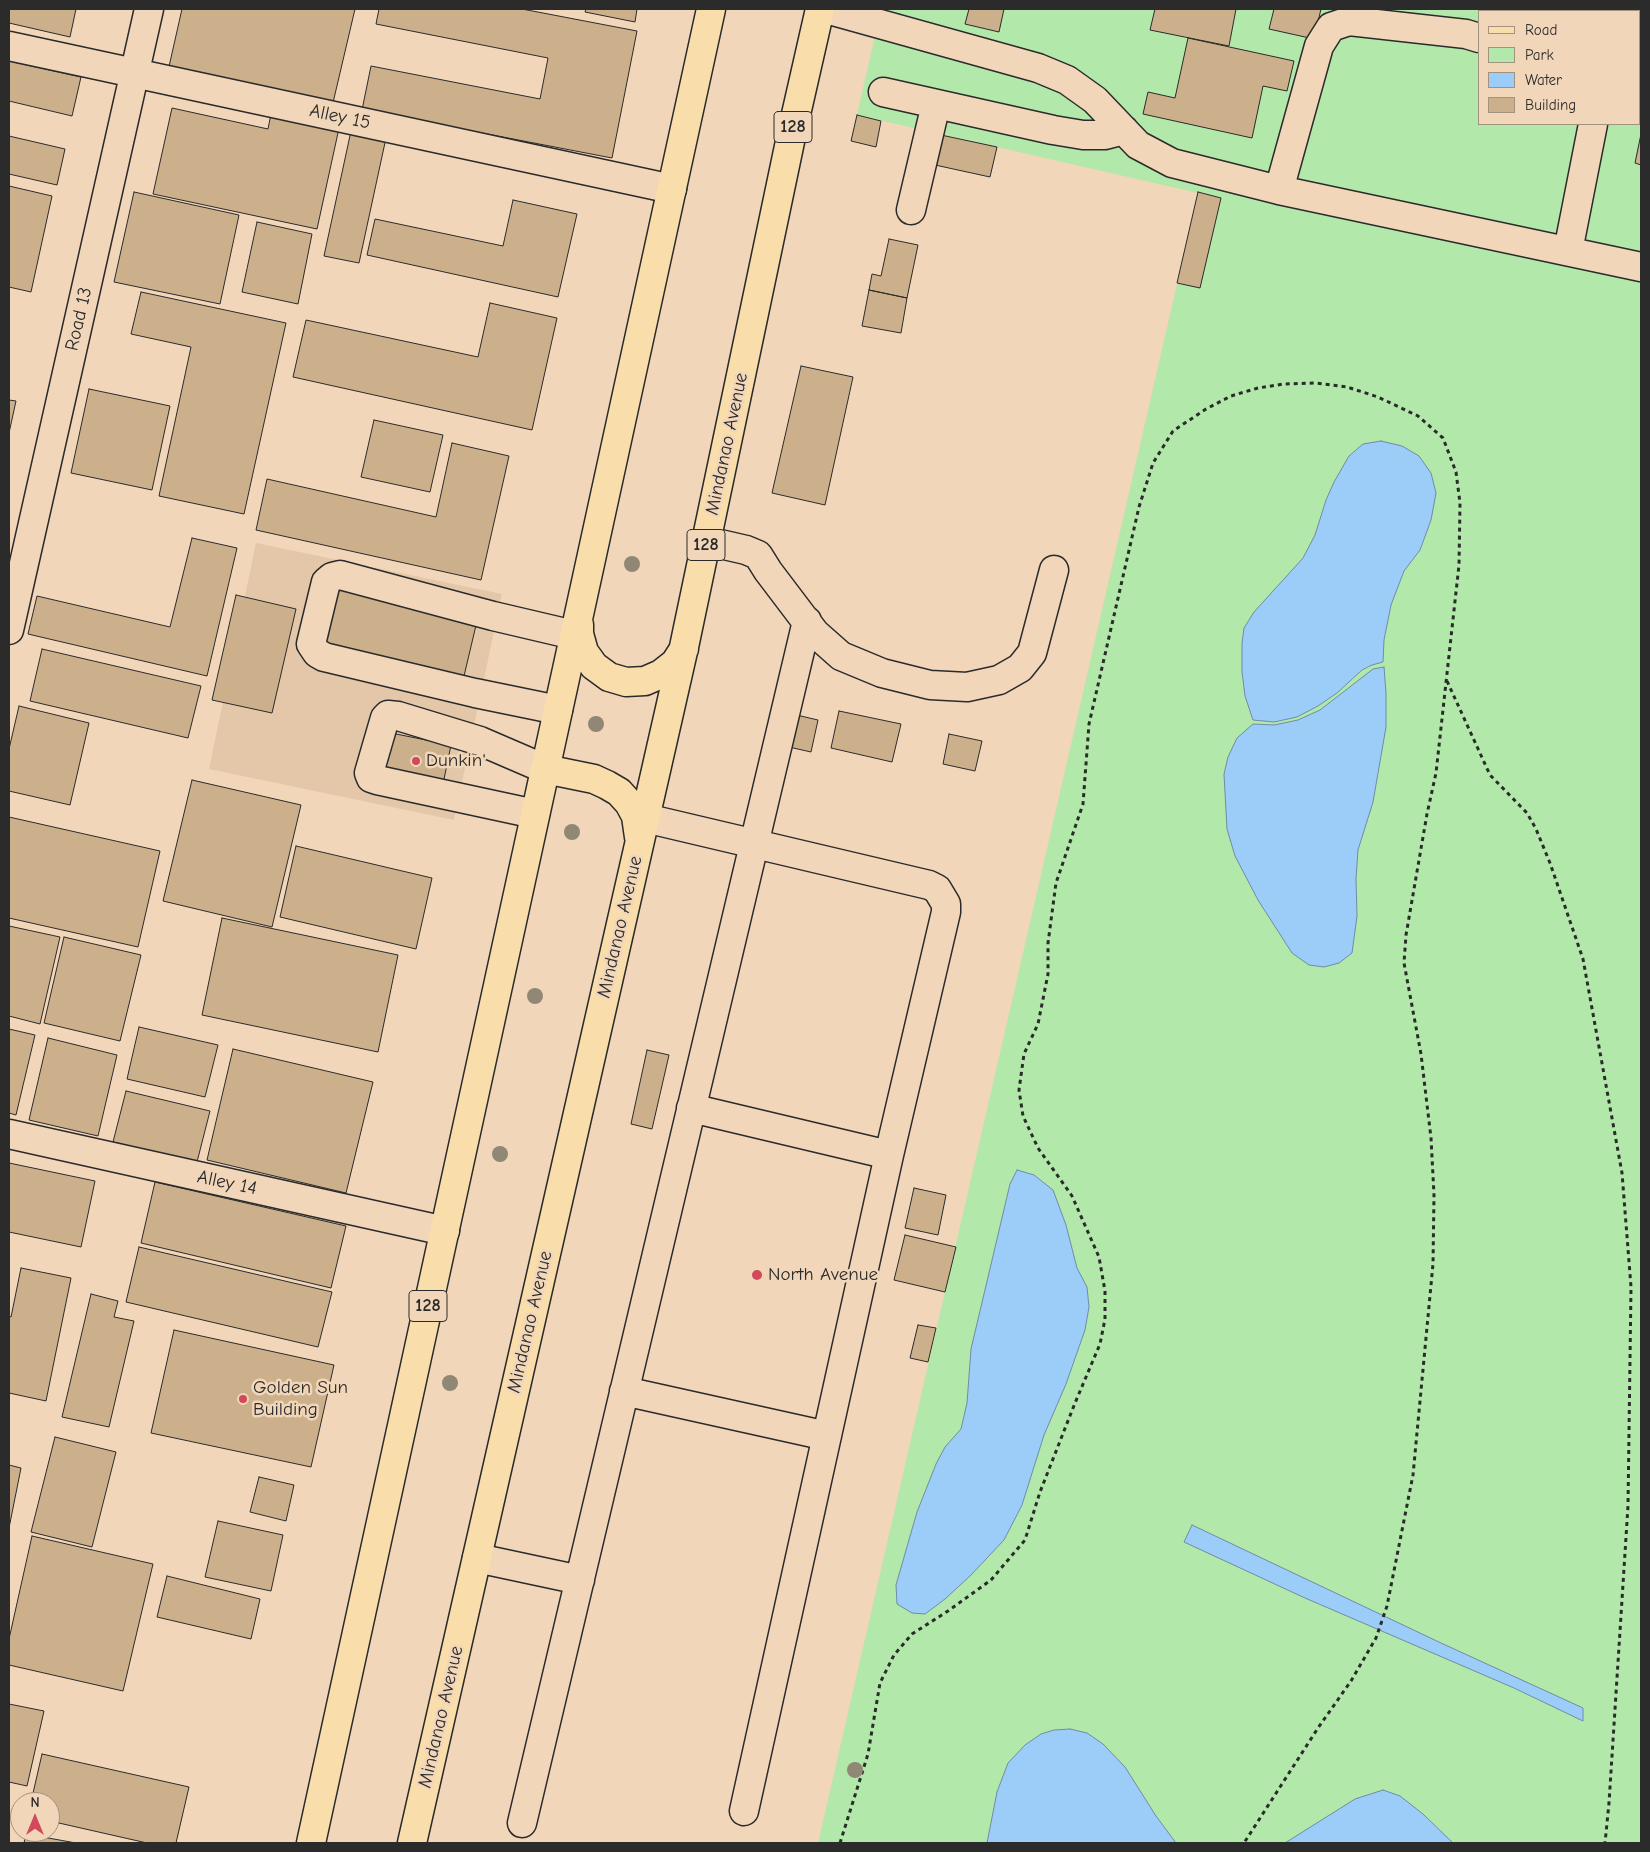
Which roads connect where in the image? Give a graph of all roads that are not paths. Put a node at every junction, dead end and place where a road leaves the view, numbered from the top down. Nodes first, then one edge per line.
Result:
1 (149, 9) edge
2 (712, 9) edge
3 (820, 9) edge
4 (826, 9) edge
5 (1478, 38) edge
6 (9, 46) edge
7 (135, 73) junction
8 (883, 92) dead end
9 (936, 104) junction
10 (1593, 125) edge
11 (1124, 130) junction
12 (672, 189) junction
13 (1279, 190) junction
14 (911, 210) dead end
15 (1568, 251) junction
16 (1641, 267) edge
17 (707, 542) junction
18 (1054, 570) dead end
19 (807, 622) junction
20 (577, 626) junction
21 (9, 630) edge
22 (684, 648) junction
23 (558, 710) junction
24 (545, 769) junction
25 (535, 814) junction
26 (642, 831) junction
27 (754, 844) junction
28 (691, 1108) junction
29 (9, 1134) edge
30 (890, 1154) junction
31 (445, 1231) junction
32 (624, 1391) junction
33 (827, 1436) junction
34 (477, 1558) junction
35 (580, 1580) junction
36 (744, 1811) dead end
37 (522, 1824) dead end
38 (311, 1843) edge
39 (412, 1843) edge

1 - 7 street, Road 13
2 - 12 main road, 128
3 - 17 main road, Mindanao Avenue / 128
4 - 11 street
5 - 13 street
6 - 7 street, Alley 15
7 - 12 street, Alley 15
7 - 21 street, Road 13
8 - 9 street
9 - 11 street
9 - 14 street
10 - 15 street
11 - 13 street
12 - 20 main road, 128
13 - 15 street
15 - 16 street
17 - 19 street
17 - 22 main road, Mindanao Avenue / 128
18 - 19 street
19 - 27 street
20 - 22 main road
20 - 23 main road, 128
20 - 23 street
22 - 26 main road, Mindanao Avenue / 128
23 - 24 main road, 128
24 - 25 main road, 128
24 - 25 street
24 - 26 main road
25 - 31 main road, 128
26 - 27 street
26 - 34 main road, Mindanao Avenue / 128
27 - 28 street
27 - 30 street
28 - 30 street
28 - 32 street
29 - 31 street, Alley 14
30 - 33 street
31 - 38 main road, 128
32 - 33 street
32 - 35 street
33 - 36 street
34 - 35 street
34 - 39 main road, Mindanao Avenue / 128
35 - 37 street

